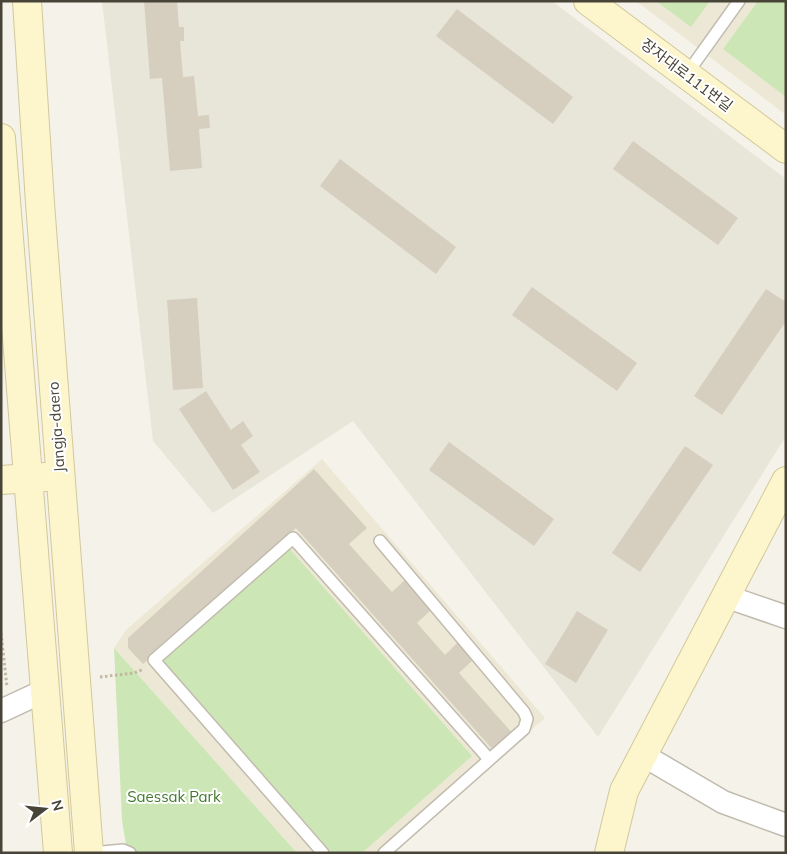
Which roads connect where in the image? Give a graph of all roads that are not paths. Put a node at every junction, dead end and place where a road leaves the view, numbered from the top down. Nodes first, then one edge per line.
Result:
1 (27, 1) edge
2 (588, 1) edge
3 (740, 1) edge
4 (686, 74) junction
5 (1, 138) edge
6 (786, 148) edge
7 (60, 476) junction
8 (14, 479) edge
9 (786, 481) edge
10 (380, 541) dead end
11 (725, 596) junction
12 (786, 618) edge
13 (46, 690) junction
14 (2, 711) edge
15 (643, 755) junction
16 (489, 759) junction
17 (786, 825) edge
18 (58, 853) edge
19 (90, 853) edge
20 (130, 853) edge
21 (323, 853) edge
22 (384, 853) edge
23 (609, 853) edge

1 - 7 street, Jangja-daero
2 - 4 street, 장자대로111번길
3 - 4 lane
4 - 6 street, 장자대로111번길
5 - 8 street
7 - 8 street
7 - 19 street, Jangja-daero
8 - 13 street
9 - 11 street
10 - 16 lane
11 - 12 street
11 - 15 street
13 - 14 street
13 - 18 street
15 - 17 street
15 - 23 street
16 - 21 lane
16 - 22 lane
19 - 20 lane

